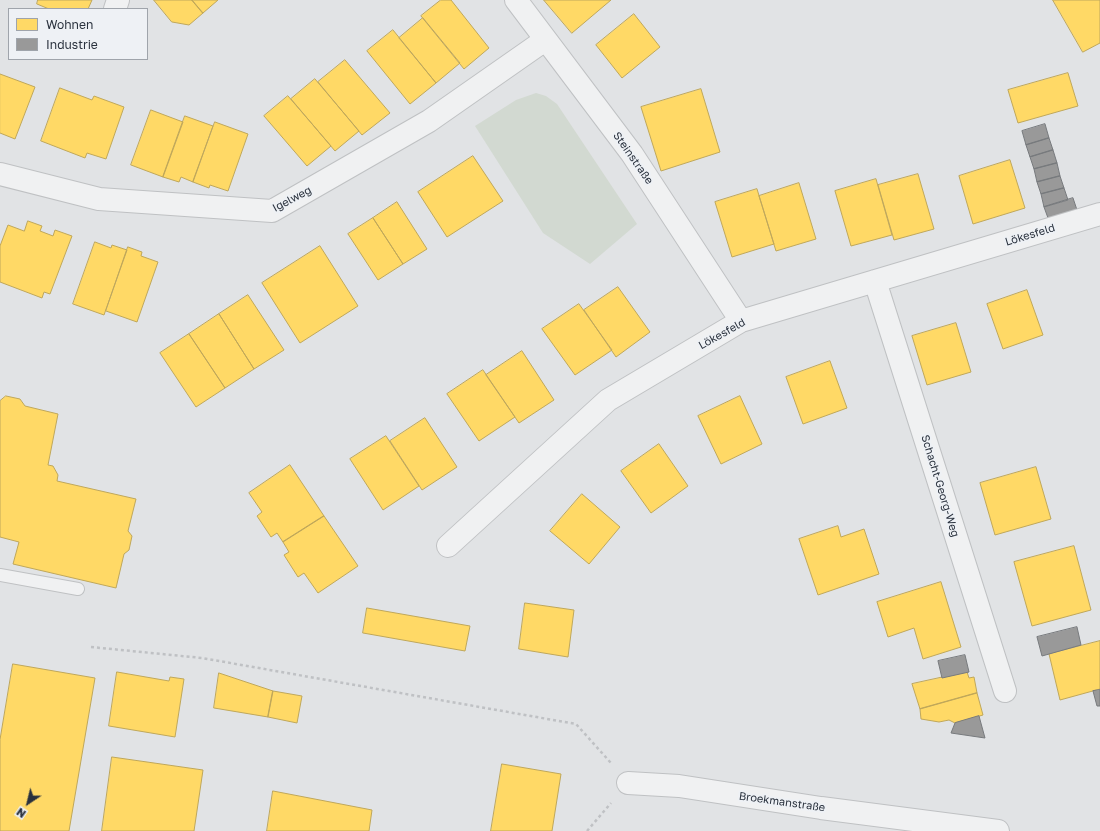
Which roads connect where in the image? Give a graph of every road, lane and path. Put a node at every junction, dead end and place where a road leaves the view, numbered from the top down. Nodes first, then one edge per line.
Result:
1 (516, 0) edge
2 (545, 40) junction
3 (0, 174) edge
4 (1100, 214) edge
5 (876, 282) junction
6 (741, 321) junction
7 (448, 546) dead end
8 (0, 575) edge
9 (78, 589) dead end
10 (91, 647) dead end
11 (1005, 691) dead end
12 (628, 783) junction
13 (587, 831) edge
14 (998, 831) edge

1 - 2 street, Steinstraße
2 - 3 street, Igelweg
2 - 6 street, Steinstraße
4 - 5 street, Lökesfeld
5 - 6 street, Lökesfeld
5 - 11 street, Schacht-Georg-Weg
6 - 7 street, Lökesfeld
8 - 9 lane
10 - 12 path
12 - 13 path
12 - 14 street, Broekmanstraße

